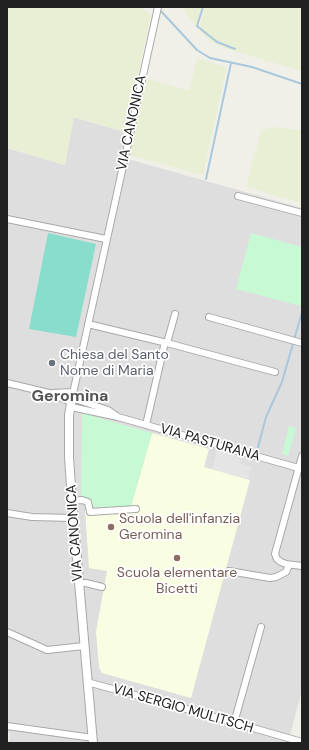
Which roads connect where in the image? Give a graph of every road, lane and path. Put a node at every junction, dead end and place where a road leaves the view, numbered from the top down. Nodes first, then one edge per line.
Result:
1 (157, 10) edge
2 (238, 196) dead end
3 (302, 213) edge
4 (7, 219) edge
5 (106, 240) junction
6 (175, 314) dead end
7 (209, 317) dead end
8 (88, 324) junction
9 (166, 342) junction
10 (302, 343) edge
11 (275, 372) dead end
12 (7, 384) edge
13 (49, 393) junction
14 (72, 400) junction
15 (118, 417) junction
16 (146, 425) junction
17 (302, 456) edge
18 (300, 469) edge
19 (72, 501) junction
20 (136, 509) dead end
21 (7, 512) edge
22 (73, 518) junction
23 (289, 564) junction
24 (302, 566) edge
25 (229, 571) dead end
26 (79, 583) junction
27 (102, 586) dead end
28 (261, 627) dead end
29 (7, 632) edge
30 (84, 646) junction
31 (87, 682) junction
32 (234, 723) junction
33 (7, 726) edge
34 (93, 741) edge
35 (302, 742) edge

1 - 5 street, VIA CANONICA
2 - 3 street
4 - 5 street
5 - 8 street, VIA CANONICA
6 - 9 street
7 - 10 street
8 - 9 street
8 - 14 street, VIA CANONICA
9 - 11 street
9 - 16 street
12 - 13 street
13 - 14 street
13 - 14 street
14 - 15 street, VIA PASTURANA
14 - 15 street, VIA PASTURANA
14 - 19 street, VIA CANONICA
15 - 16 street, VIA PASTURANA
16 - 18 street, VIA PASTURANA
17 - 18 street
18 - 23 street
19 - 20 street
19 - 22 street, VIA CANONICA
21 - 22 street
22 - 26 street, VIA CANONICA
23 - 24 street
23 - 25 street
26 - 27 street
26 - 30 street, VIA CANONICA
28 - 32 street
29 - 30 street
30 - 31 street, VIA CANONICA
31 - 32 street, VIA SERGIO MULITSCH
31 - 34 street, VIA CANONICA
32 - 35 street, VIA SERGIO MULITSCH
33 - 34 street

